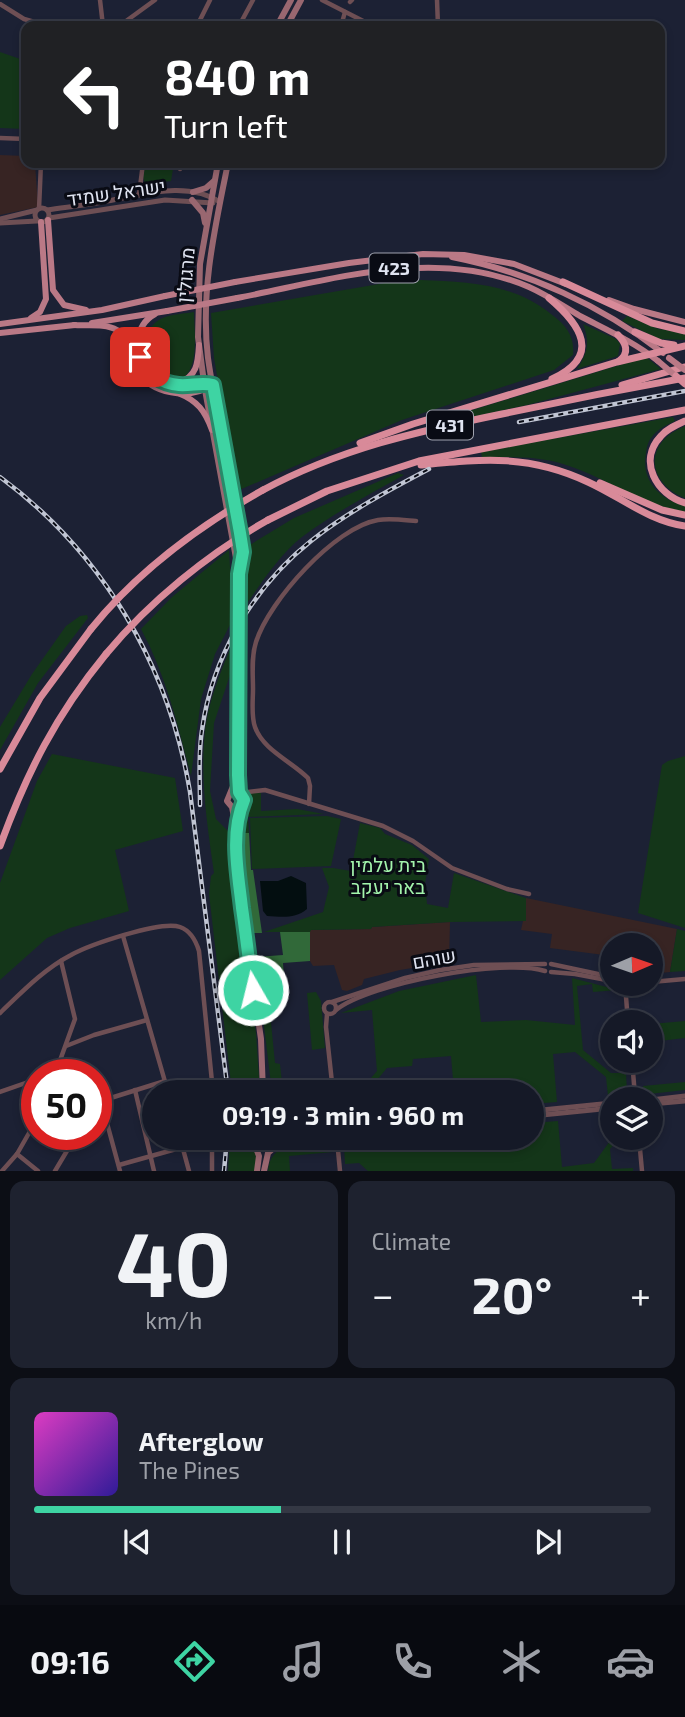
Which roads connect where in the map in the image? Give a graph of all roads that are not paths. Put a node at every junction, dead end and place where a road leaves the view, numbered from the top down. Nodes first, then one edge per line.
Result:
1 (100, 0) edge
2 (155, 0) edge
3 (210, 0) edge
4 (253, 0) edge
5 (301, 0) edge
6 (322, 0) edge
7 (437, 0) edge
8 (0, 2) edge
9 (289, 2) edge
10 (345, 12) junction
11 (31, 21) edge
12 (102, 21) edge
13 (126, 21) edge
14 (200, 21) edge
15 (242, 21) edge
16 (280, 21) edge
17 (290, 21) edge
18 (342, 21) edge
19 (363, 21) edge
20 (438, 21) edge
21 (0, 138) edge
22 (21, 139) edge
23 (41, 168) edge
24 (142, 168) edge
25 (217, 168) edge
26 (227, 168) edge
27 (214, 181) junction
28 (139, 195) junction
29 (193, 196) junction
30 (211, 200) junction
31 (220, 202) junction
32 (42, 210) junction
33 (44, 220) junction
34 (0, 221) edge
35 (206, 228) junction
36 (439, 255) junction
37 (563, 282) junction
38 (549, 298) junction
39 (102, 310) junction
40 (157, 312) junction
41 (24, 321) junction
42 (685, 322) edge
43 (0, 324) edge
44 (74, 325) junction
45 (685, 331) edge
46 (635, 332) junction
47 (0, 333) edge
48 (618, 335) junction
49 (199, 345) junction
50 (685, 346) edge
51 (660, 351) junction
52 (648, 354) junction
53 (617, 362) junction
54 (685, 369) edge
55 (676, 376) joint
56 (685, 378) edge
57 (172, 384) junction
58 (685, 384) edge
59 (213, 385) junction
60 (204, 386) junction
61 (526, 391) junction
62 (176, 393) junction
63 (561, 402) junction
64 (685, 410) edge
65 (685, 421) edge
66 (212, 430) junction
67 (525, 461) junction
68 (319, 463) junction
69 (399, 467) junction
70 (685, 503) edge
71 (685, 515) edge
72 (415, 521) dead end
73 (685, 526) edge
74 (239, 574) junction
75 (0, 769) edge
76 (238, 799) junction
77 (309, 804) junction
78 (0, 846) edge
79 (529, 894) dead end
80 (123, 936) junction
81 (61, 961) junction
82 (548, 964) junction
83 (548, 972) junction
84 (600, 976) edge
85 (600, 977) edge
86 (685, 979) edge
87 (663, 981) edge
88 (332, 1002) junction
89 (336, 1010) junction
90 (0, 1013) edge
91 (327, 1014) junction
92 (147, 1020) junction
93 (66, 1046) junction
94 (61, 1059) edge
95 (164, 1080) edge
96 (212, 1080) edge
97 (263, 1080) edge
98 (332, 1080) edge
99 (21, 1085) edge
100 (142, 1088) edge
101 (135, 1090) junction
102 (0, 1092) edge
103 (112, 1098) edge
104 (685, 1099) edge
105 (663, 1101) edge
106 (600, 1107) edge
107 (544, 1113) edge
108 (112, 1138) edge
109 (21, 1147) edge
110 (67, 1150) edge
111 (172, 1150) edge
112 (183, 1150) edge
113 (212, 1150) edge
114 (257, 1150) edge
115 (271, 1150) edge
116 (337, 1150) edge
117 (640, 1150) edge
118 (17, 1154) junction
119 (151, 1156) junction
120 (120, 1168) edge
121 (2, 1171) edge
122 (38, 1171) edge
123 (55, 1171) edge
124 (154, 1171) edge
125 (189, 1171) edge
126 (212, 1171) edge
127 (257, 1171) edge
128 (264, 1171) edge
129 (340, 1171) edge
130 (642, 1171) edge

1 - 12 street
2 - 13 street
3 - 14 street
4 - 15 street
5 - 17 main road
6 - 10 street
7 - 20 street
8 - 11 street
9 - 16 main road
10 - 18 street
10 - 19 street
21 - 22 street
23 - 32 street
24 - 28 street
25 - 27 main road, מרגולין
26 - 31 main road, מרגולין
27 - 29 main road
27 - 30 main road, מרגולין
28 - 29 street, ישראל שמיד
28 - 32 street, ישראל שמיד
29 - 30 street, ישראל שמיד
29 - 33 street, ישראל שמיד
29 - 35 main road
30 - 31 street, ישראל שמיד
30 - 35 main road, מרגולין
31 - 59 main road, מרגולין
32 - 33 street
32 - 33 street
32 - 34 street, ישראל שמיד
33 - 34 street, ישראל שמיד
33 - 39 main road
33 - 41 main road
35 - 49 main road, מרגולין
36 - 37 main road
36 - 39 main road, 423, bridge
36 - 46 main road, 423
37 - 42 main road
37 - 45 highway
38 - 40 main road, 423, bridge
38 - 48 main road, 423
38 - 61 highway
39 - 41 main road, 423
40 - 44 main road, 423
40 - 57 main road
41 - 43 main road, 423
44 - 47 main road, 423
44 - 62 main road
46 - 50 highway
46 - 51 main road, 423
48 - 52 main road, 423
48 - 53 highway
49 - 57 main road
49 - 60 main road, מרגולין
50 - 51 highway
51 - 52 highway
51 - 54 main road, 423, bridge
52 - 53 highway
52 - 55 main road, 423, bridge
53 - 61 highway
54 - 63 highway
55 - 58 highway, bridge
56 - 63 highway, 431
57 - 60 main road
59 - 60 main road
59 - 74 main road, מרגולין
60 - 62 main road
60 - 66 main road, מרגולין
61 - 68 highway
62 - 66 main road
63 - 68 highway, 431
64 - 69 highway, 431
65 - 70 highway
66 - 74 main road, מרגולין
67 - 69 highway
67 - 71 highway
67 - 73 highway
68 - 75 highway, 431, bridge
69 - 78 highway, 431, bridge
72 - 77 street
74 - 76 main road
76 - 77 street
76 - 97 main road
77 - 79 street
80 - 81 street
80 - 92 street
80 - 96 street
81 - 90 street
81 - 93 street
82 - 83 street
82 - 84 street, שוהם
82 - 88 street, שוהם
83 - 85 street, שוהם
83 - 89 street, שוהם
86 - 87 street
88 - 89 street
88 - 91 street
89 - 91 street
91 - 98 street
92 - 93 street
92 - 95 street
93 - 94 street
99 - 102 street
100 - 101 street
101 - 103 street
101 - 119 street
104 - 105 street
106 - 107 street
108 - 120 street
109 - 118 street
110 - 123 street
111 - 119 street
112 - 125 street
113 - 126 street
114 - 127 main road
115 - 128 main road
116 - 129 street
117 - 130 street
118 - 121 street
118 - 122 street
119 - 120 street
119 - 124 street

